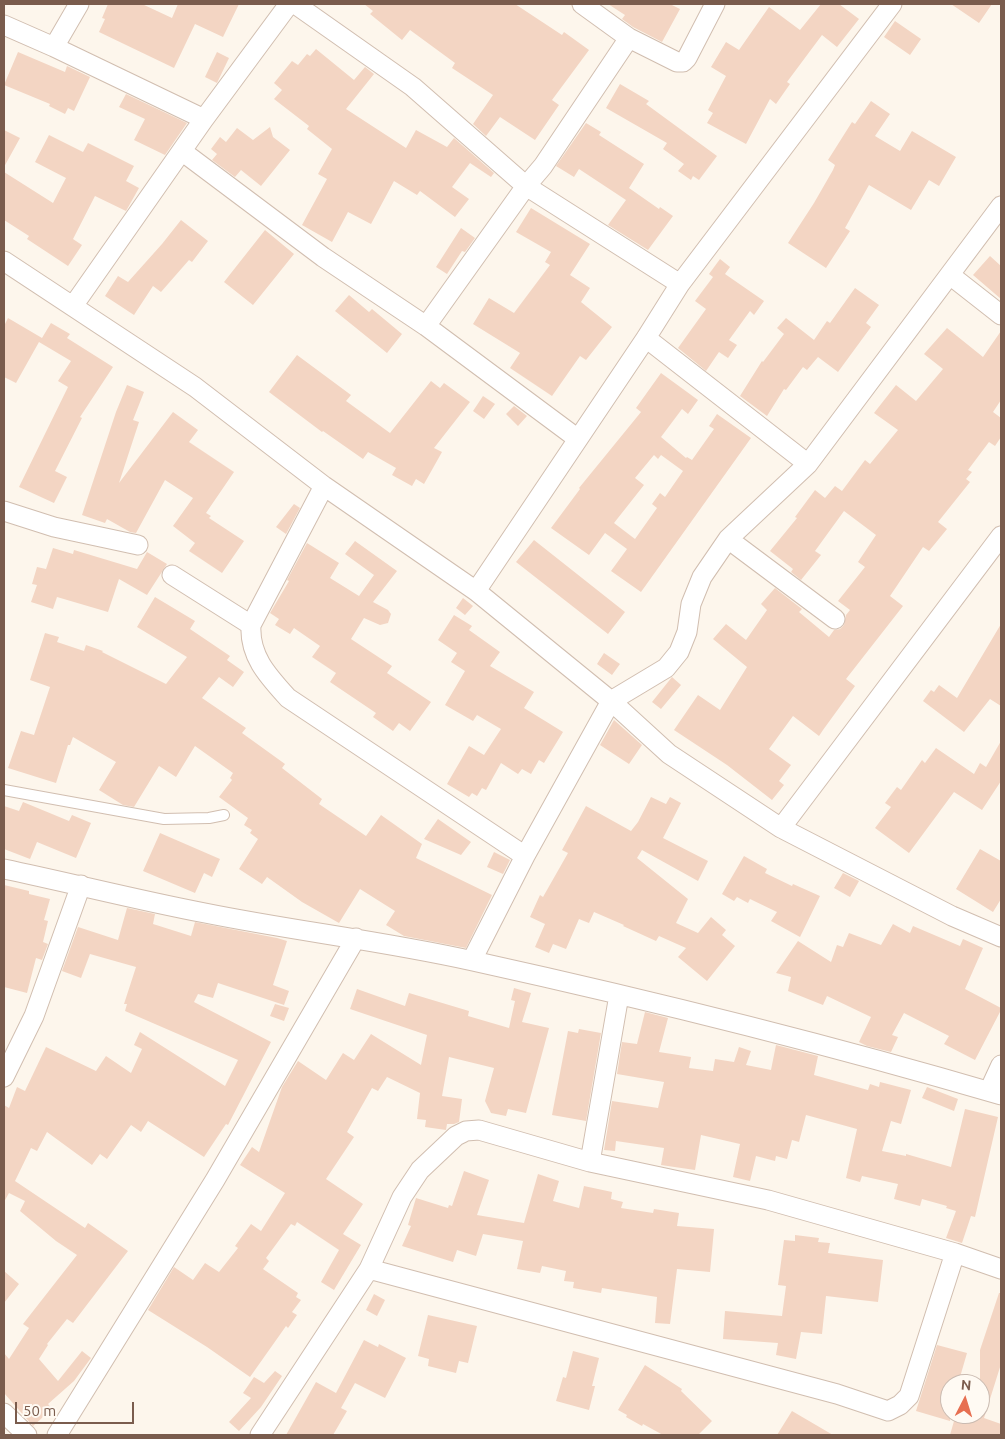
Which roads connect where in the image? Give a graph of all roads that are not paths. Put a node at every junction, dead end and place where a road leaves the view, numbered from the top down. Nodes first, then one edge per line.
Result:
1 (79, 4) edge
2 (289, 4) edge
3 (295, 4) edge
4 (582, 4) edge
5 (715, 4) edge
6 (892, 4) edge
7 (4, 25) edge
8 (630, 38) junction
9 (54, 47) junction
10 (204, 119) junction
11 (183, 152) junction
12 (526, 186) junction
13 (1001, 206) edge
14 (4, 261) edge
15 (950, 275) junction
16 (680, 284) junction
17 (73, 306) junction
18 (1001, 315) edge
19 (426, 326) junction
20 (646, 338) junction
21 (578, 439) junction
22 (808, 464) junction
23 (324, 486) junction
24 (4, 511) edge
25 (1001, 536) edge
26 (728, 539) junction
27 (138, 545) dead end
28 (172, 575) dead end
29 (476, 591) junction
30 (835, 619) dead end
31 (251, 625) junction
32 (611, 701) junction
33 (4, 790) edge
34 (224, 815) dead end
35 (781, 828) junction
36 (525, 856) junction
37 (4, 869) edge
38 (82, 885) junction
39 (1001, 937) edge
40 (356, 938) junction
41 (472, 960) junction
42 (619, 995) junction
43 (1001, 1065) edge
44 (4, 1077) edge
45 (995, 1093) edge
46 (590, 1162) junction
47 (955, 1253) junction
48 (369, 1269) junction
49 (1001, 1269) edge
50 (4, 1413) edge
51 (27, 1435) edge
52 (57, 1435) edge
53 (260, 1435) edge

1 - 9 street
2 - 10 street
3 - 12 street
4 - 8 street
5 - 8 street
6 - 16 street
7 - 9 street
8 - 12 street
9 - 10 street
10 - 11 street
11 - 17 street
11 - 19 street
12 - 16 street
12 - 19 street
13 - 15 street
14 - 17 street
15 - 18 street
15 - 22 street
16 - 20 street
17 - 23 street
19 - 21 street
20 - 21 street
20 - 22 street
21 - 29 street
22 - 26 street
23 - 29 street
23 - 31 street
24 - 27 street
25 - 35 street
26 - 30 street
26 - 32 street
28 - 31 street
29 - 32 street
31 - 36 street
32 - 35 street
32 - 36 street
33 - 34 lane
35 - 39 street
36 - 41 street
37 - 38 street
38 - 40 street
38 - 44 street
40 - 41 street
40 - 52 street
41 - 42 street
42 - 45 street
42 - 46 street
43 - 45 street
46 - 47 street
46 - 48 street
47 - 48 street
47 - 49 street
48 - 53 street
50 - 51 street

